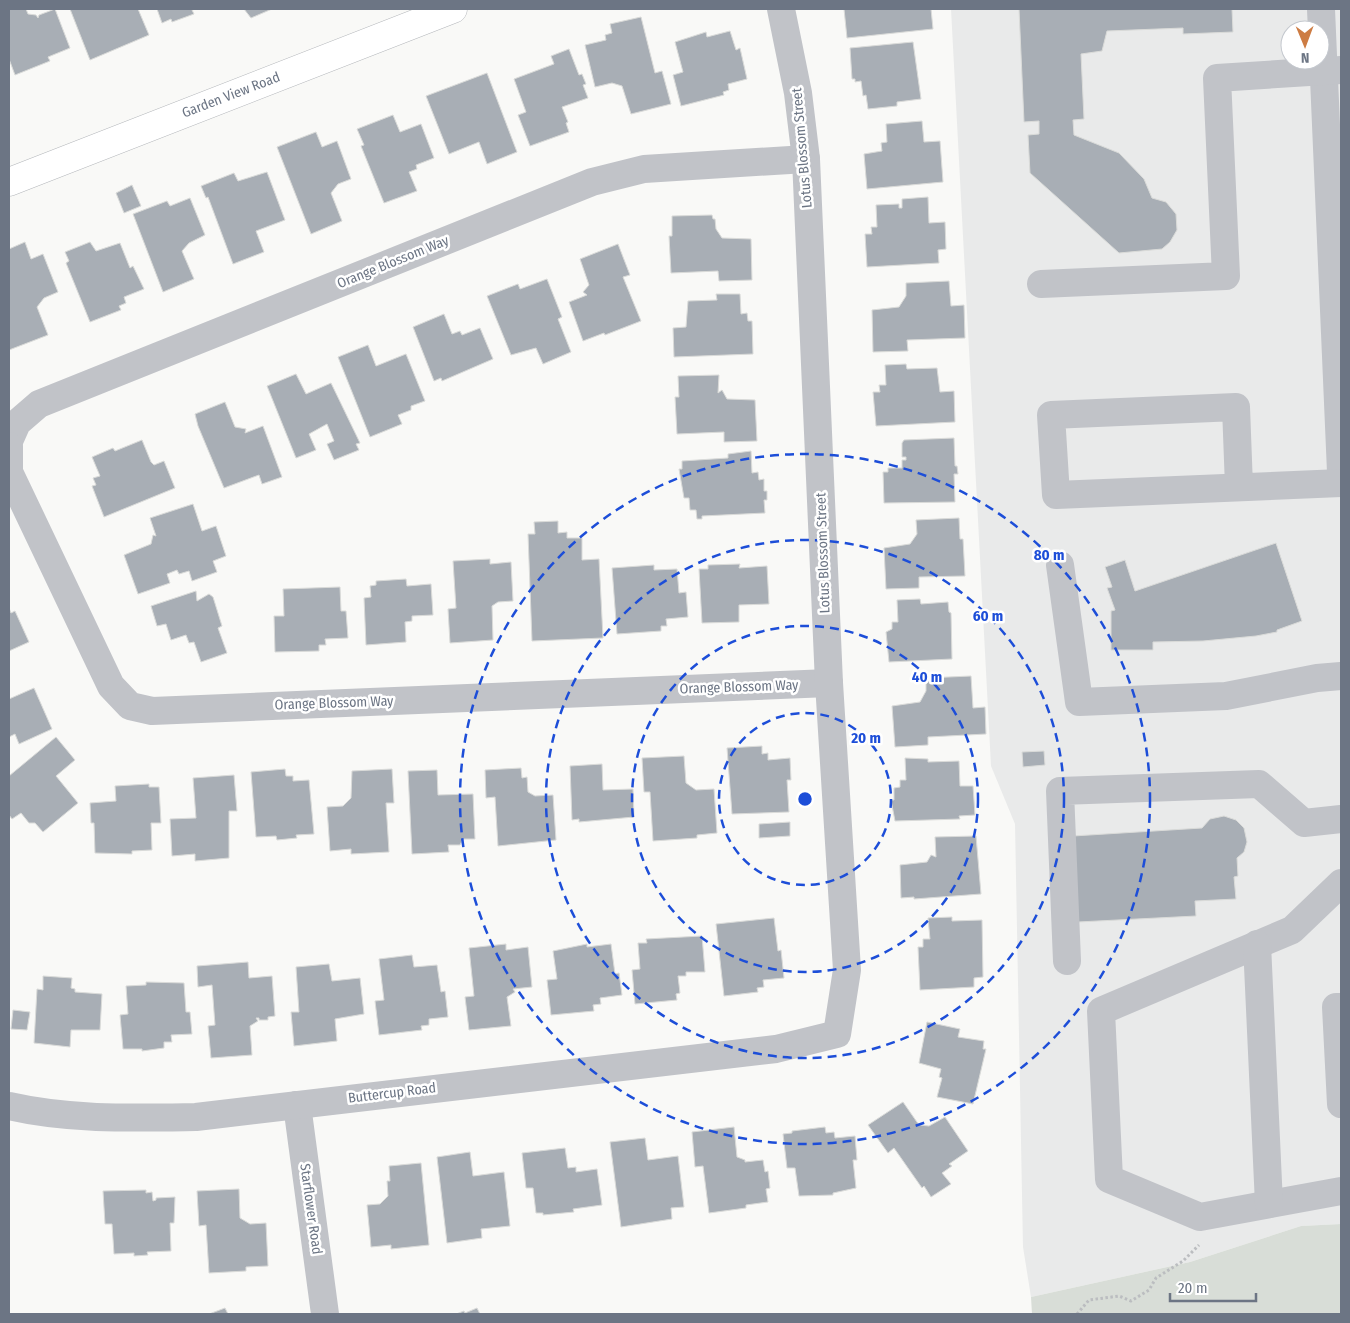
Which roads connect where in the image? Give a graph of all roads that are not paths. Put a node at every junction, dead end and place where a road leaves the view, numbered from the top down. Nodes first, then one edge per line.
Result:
1 (454, 9) edge
2 (781, 9) edge
3 (1321, 9) edge
4 (1333, 70) edge
5 (806, 159) junction
6 (9, 182) edge
7 (1040, 284) dead end
8 (1339, 378) edge
9 (9, 441) edge
10 (9, 446) edge
11 (1341, 472) edge
12 (1341, 483) edge
13 (1239, 487) junction
14 (1060, 565) dead end
15 (1341, 676) edge
16 (829, 683) junction
17 (1341, 819) edge
18 (1341, 882) edge
19 (1257, 944) junction
20 (1067, 961) dead end
21 (1341, 1007) edge
22 (776, 1049) joint
23 (1341, 1104) edge
24 (297, 1105) junction
25 (9, 1106) edge
26 (1341, 1191) edge
27 (1269, 1204) junction
28 (325, 1314) edge

1 - 6 main road, Garden View Road
2 - 5 street, Lotus Blossom Street
3 - 4 street
4 - 7 street
4 - 8 street
5 - 9 street, Orange Blossom Way
5 - 16 street, Lotus Blossom Street
8 - 11 street
10 - 16 street, Orange Blossom Way
12 - 13 street
13 - 13 street
14 - 15 street
16 - 22 street, Lotus Blossom Street
17 - 20 street
18 - 19 street
19 - 27 street
19 - 27 street
21 - 23 street
22 - 24 street, Buttercup Road
24 - 25 street, Buttercup Road
24 - 28 street, Starflower Road
26 - 27 street

